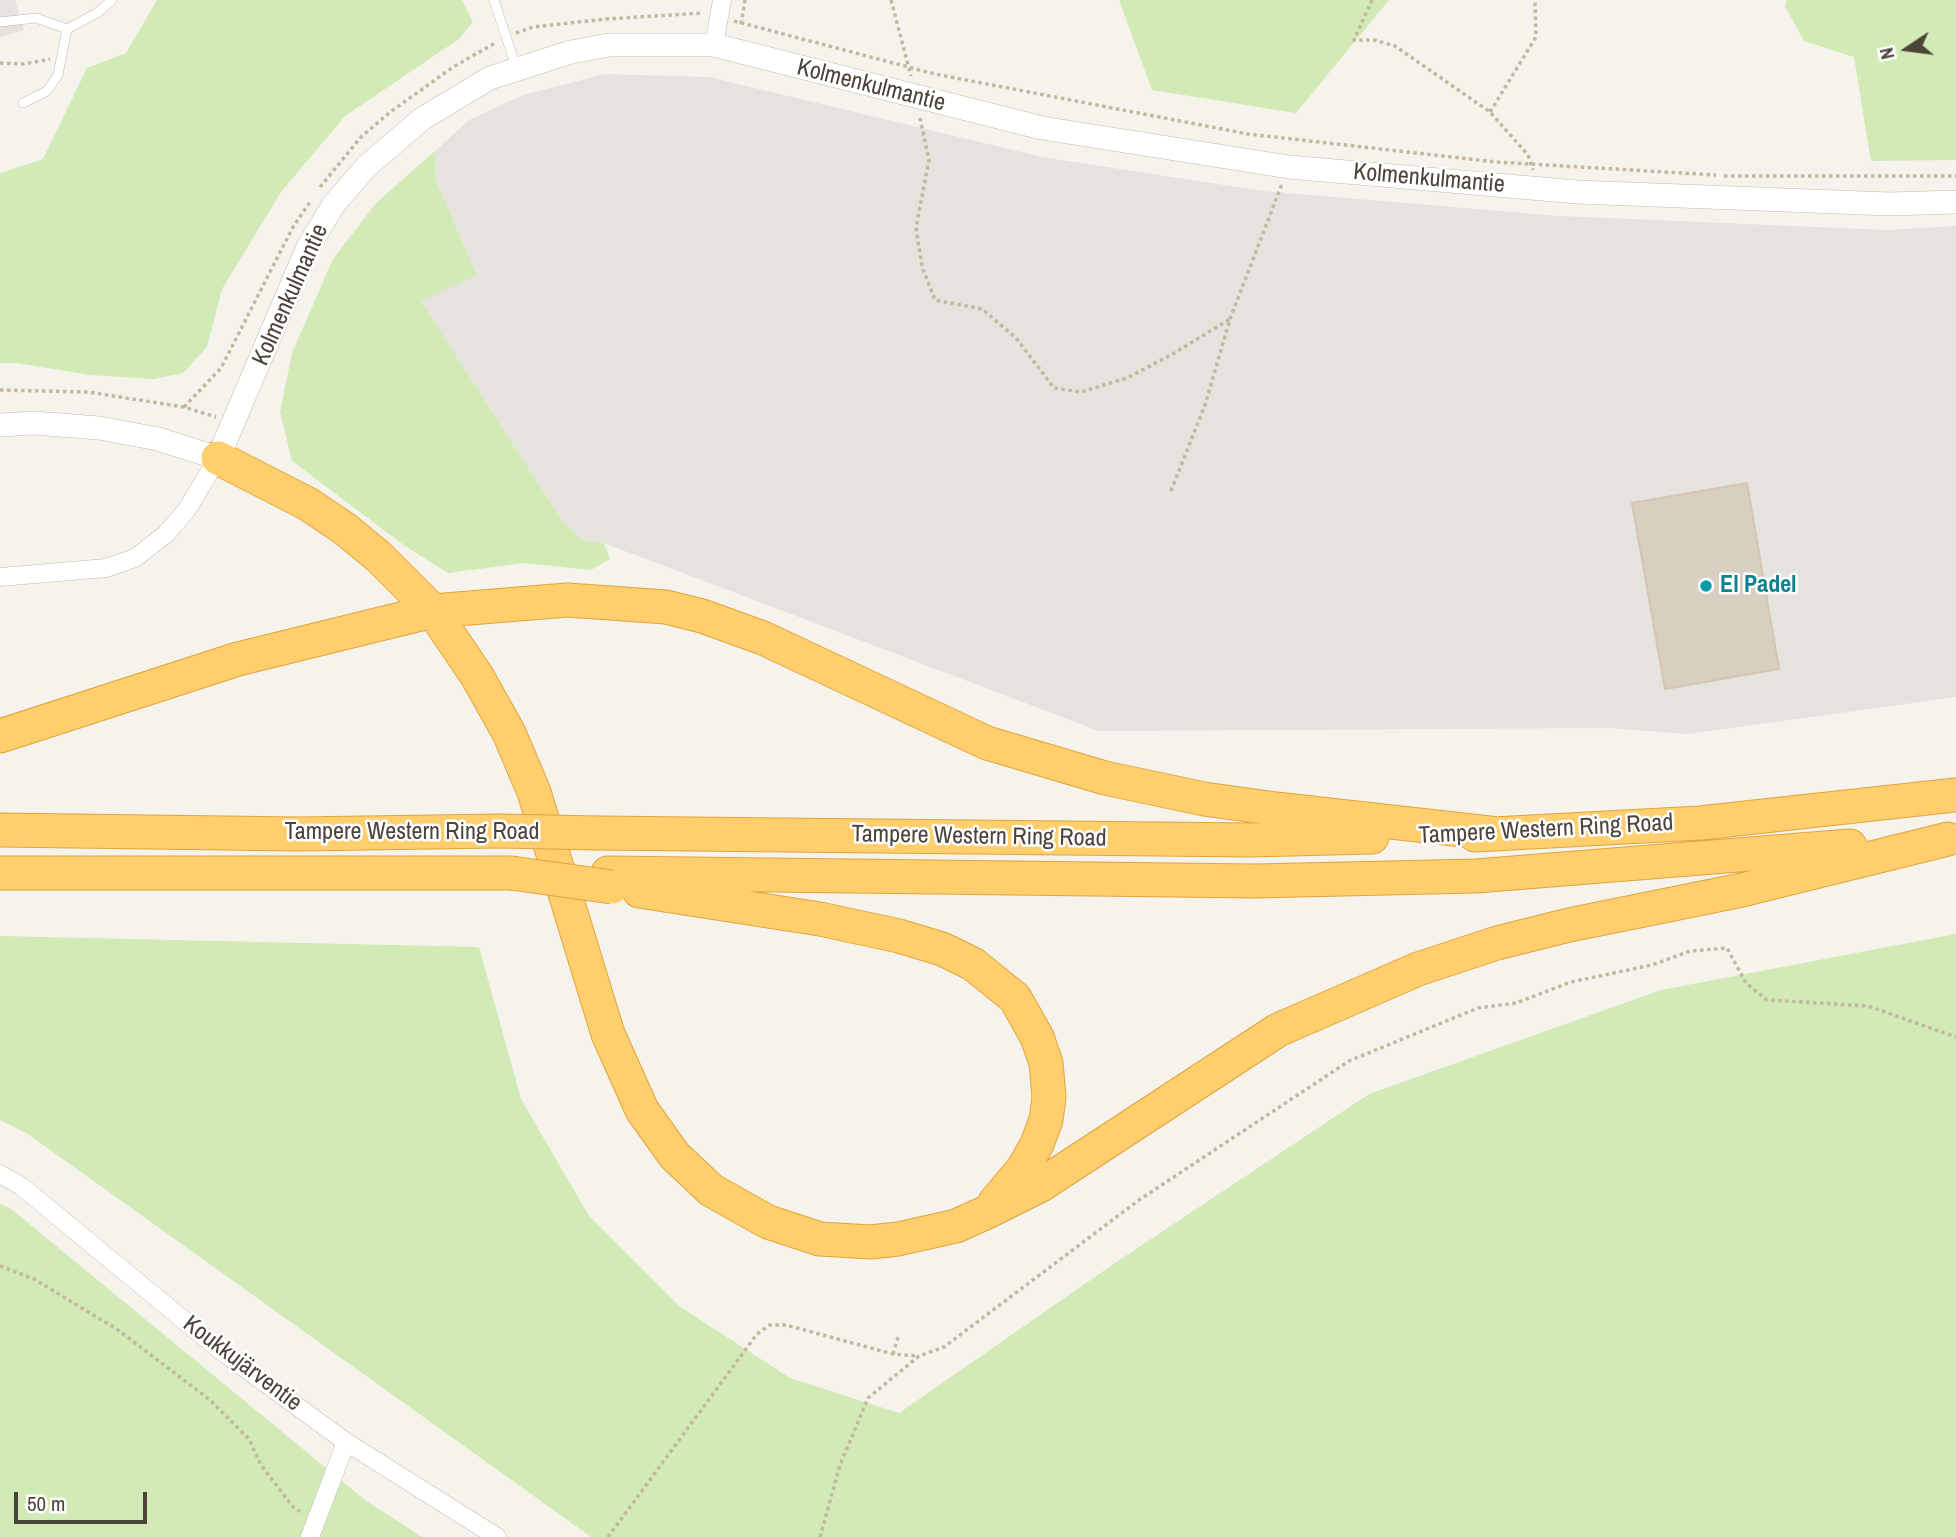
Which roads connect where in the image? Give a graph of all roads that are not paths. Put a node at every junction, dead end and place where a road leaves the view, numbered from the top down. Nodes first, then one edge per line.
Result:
1 (112, 0) edge
2 (494, 0) edge
3 (723, 0) edge
4 (0, 22) edge
5 (67, 29) junction
6 (714, 45) junction
7 (517, 69) junction
8 (23, 103) dead end
9 (1956, 202) edge
10 (0, 425) edge
11 (218, 458) junction
12 (0, 577) edge
13 (433, 611) junction
14 (0, 736) edge
15 (1956, 795) edge
16 (0, 830) edge
17 (1498, 834) junction
18 (1952, 838) edge
19 (0, 873) edge
20 (610, 880) junction
21 (0, 1174) edge
22 (987, 1213) junction
23 (346, 1441) junction
24 (312, 1529) edge
25 (497, 1537) edge

1 - 5 lane
2 - 7 lane
3 - 6 street
4 - 5 lane
5 - 8 lane
6 - 7 street, Kolmenkulmantie
6 - 9 street, Kolmenkulmantie
7 - 11 street, Kolmenkulmantie
10 - 11 street
11 - 12 street
11 - 13 highway
13 - 14 highway
13 - 17 highway
13 - 22 highway
15 - 17 highway, Tampere Western Ring Road
16 - 17 highway, Tampere Western Ring Road, bridge
18 - 20 highway, Tampere Western Ring Road
18 - 22 highway
19 - 20 highway, Tampere Western Ring Road, bridge
20 - 22 highway
21 - 23 street, Koukkujärventie
23 - 24 street
23 - 25 street, Koukkujärventie

